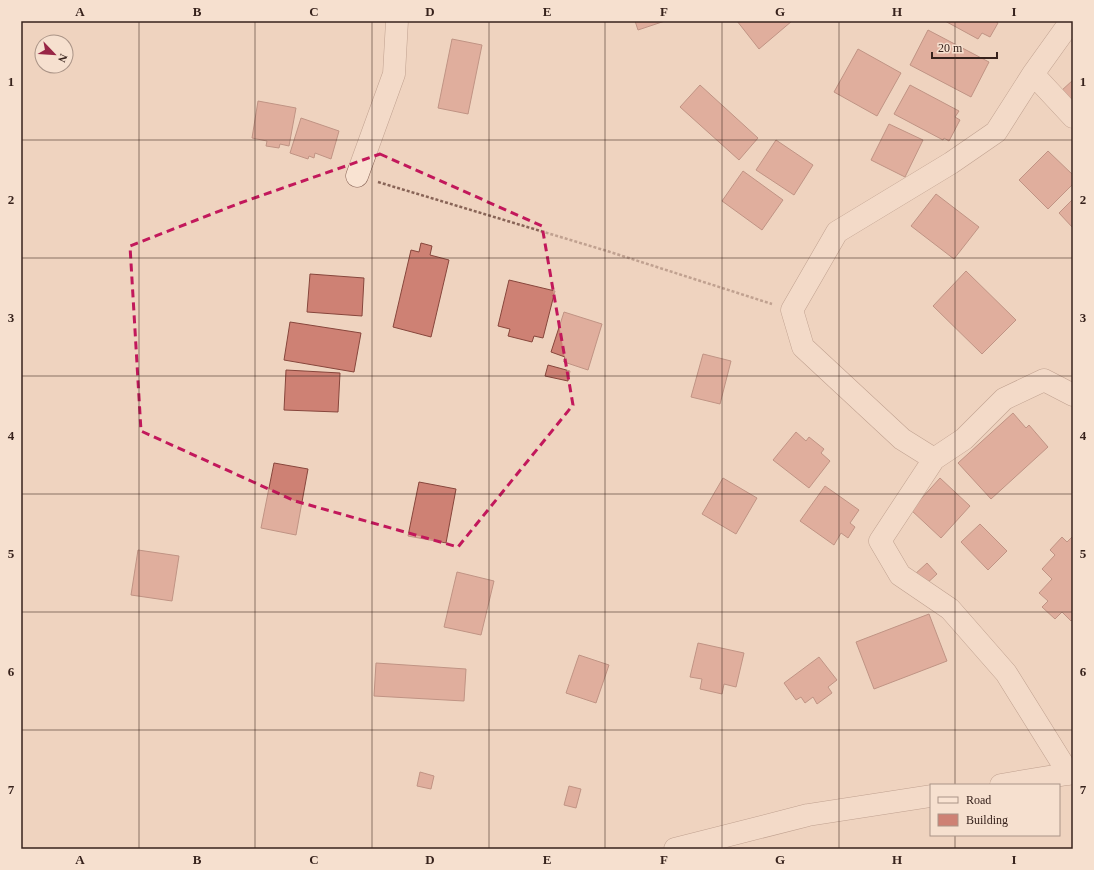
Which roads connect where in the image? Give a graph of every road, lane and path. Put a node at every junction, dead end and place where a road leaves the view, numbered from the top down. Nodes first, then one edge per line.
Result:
1 (397, 21) edge
2 (1071, 21) edge
3 (1033, 74) junction
4 (1073, 118) edge
5 (357, 176) joint
6 (792, 310) junction
7 (1073, 395) edge
8 (934, 459) junction
9 (1071, 773) edge
10 (1007, 784) edge
11 (930, 796) edge
12 (675, 849) edge

1 - 5 street
2 - 3 street
3 - 4 street
3 - 6 street
5 - 6 path
6 - 8 street
7 - 8 street
8 - 9 street
9 - 10 street
11 - 12 street

